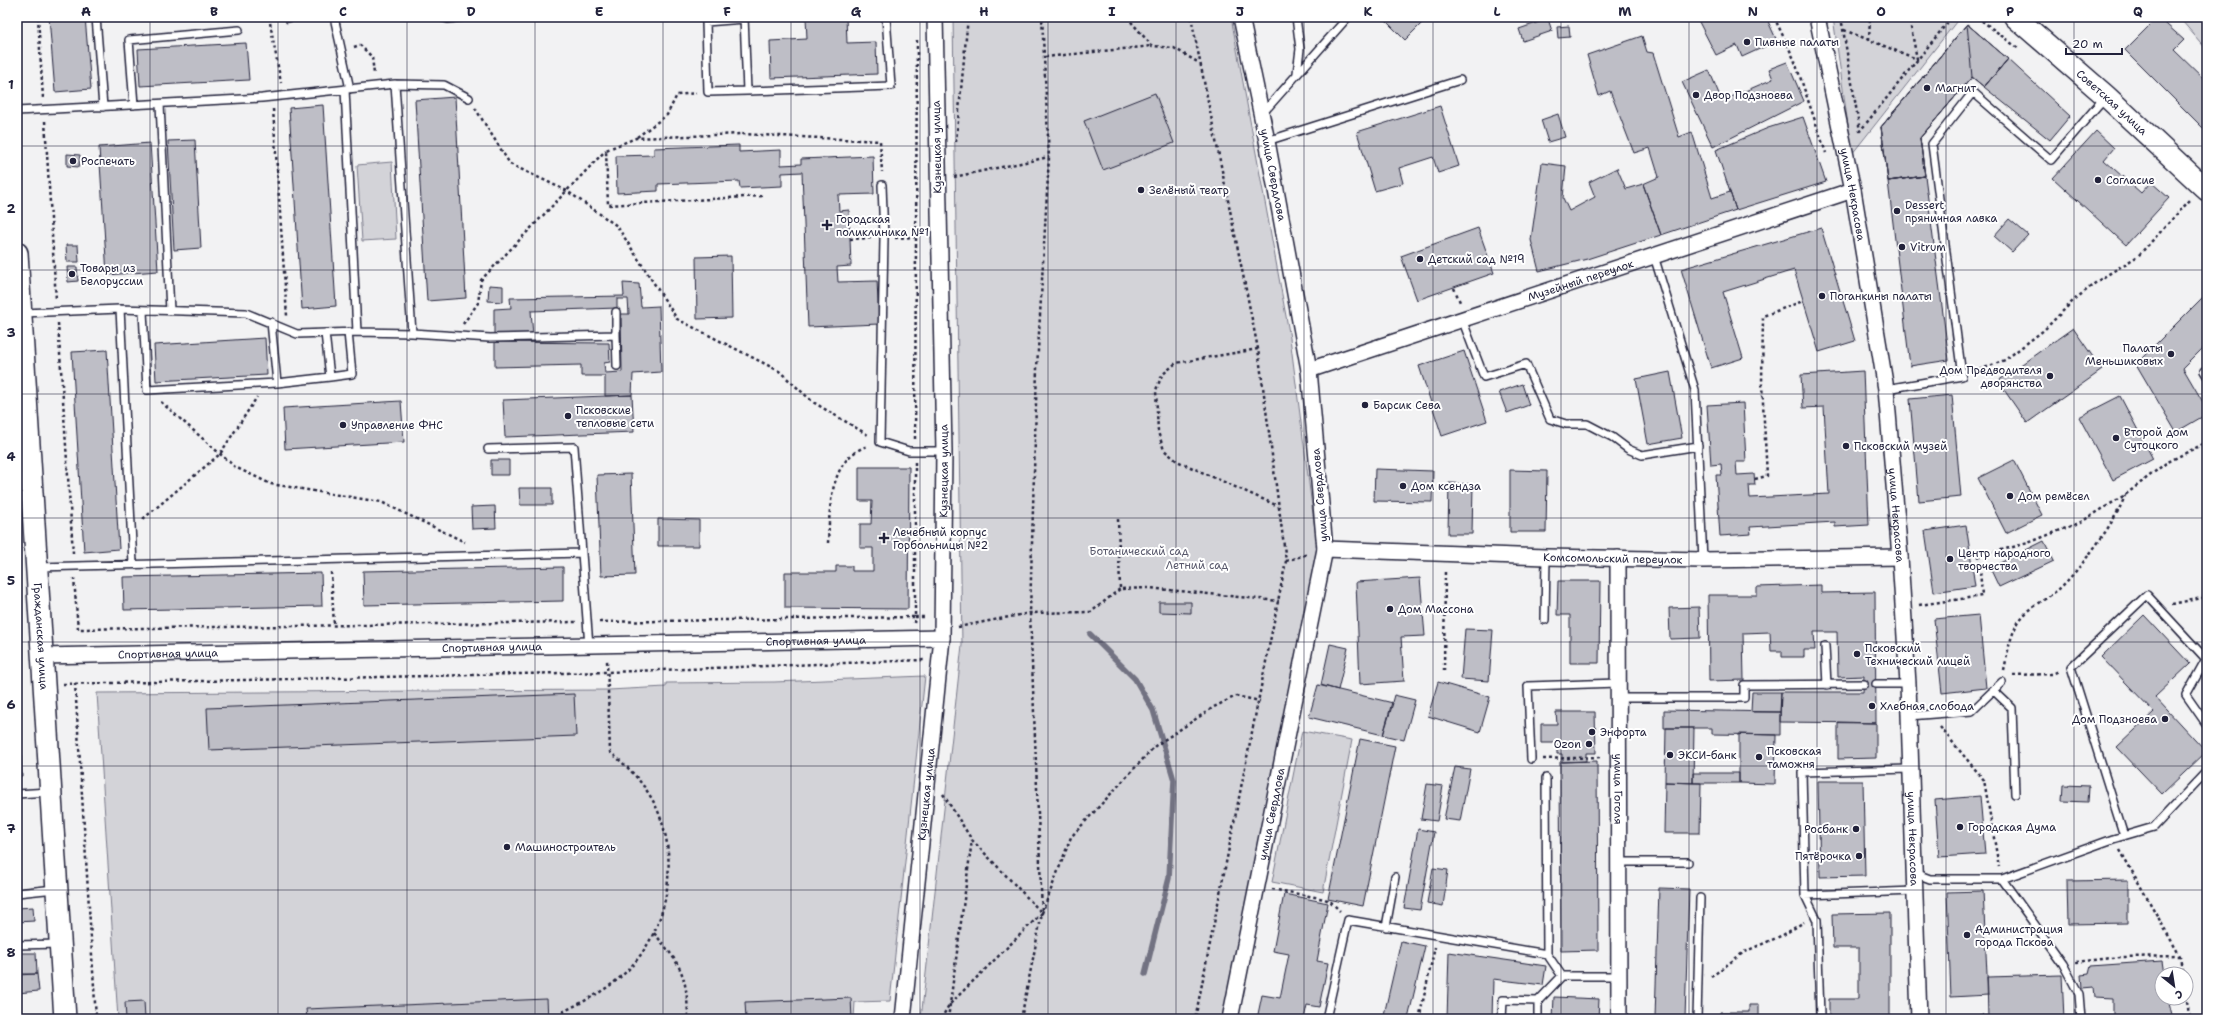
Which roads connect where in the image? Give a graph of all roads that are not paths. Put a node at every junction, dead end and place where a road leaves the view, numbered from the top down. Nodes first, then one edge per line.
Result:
1 (96, 17) edge
2 (334, 17) edge
3 (441, 17) edge
4 (463, 17) edge
5 (886, 17) edge
6 (892, 17) edge
7 (931, 17) edge
8 (1241, 17) edge
9 (1296, 17) edge
10 (1348, 17) edge
11 (1817, 17) edge
12 (2015, 17) edge
13 (744, 18) edge
14 (239, 30) dead end
15 (1298, 74) junction
16 (1460, 80) dead end
17 (395, 84) junction
18 (348, 89) junction
19 (747, 91) junction
20 (2106, 96) junction
21 (469, 98) road end
22 (160, 104) junction
23 (134, 105) junction
24 (103, 107) junction
25 (17, 111) edge
26 (1261, 115) junction
27 (1267, 141) junction
28 (882, 185) road end
29 (1853, 190) junction
30 (2199, 194) edge
31 (17, 253) edge
32 (1654, 256) junction
33 (120, 309) junction
34 (144, 311) junction
35 (170, 312) junction
36 (616, 312) dead end
37 (20, 313) junction
38 (1462, 313) junction
39 (271, 322) junction
40 (348, 332) junction
41 (357, 332) junction
42 (325, 333) junction
43 (412, 333) junction
44 (616, 335) junction
45 (617, 366) dead end
46 (1309, 370) junction
47 (330, 377) junction
48 (277, 383) junction
49 (1886, 389) junction
50 (1698, 446) junction
51 (488, 450) dead end
52 (944, 451) junction
53 (1325, 549) junction
54 (582, 553) junction
55 (1546, 557) junction
56 (1900, 557) junction
57 (1618, 558) junction
58 (1703, 560) junction
59 (134, 564) junction
60 (36, 567) junction
61 (1545, 620) dead end
62 (942, 638) junction
63 (589, 646) junction
64 (1825, 646) dead end
65 (42, 656) junction
66 (2002, 682) road end
67 (1618, 683) junction
68 (1864, 684) dead end
69 (1876, 684) dead end
70 (1908, 684) junction
71 (1827, 685) junction
72 (1993, 690) junction
73 (1618, 698) junction
74 (1909, 716) junction
75 (2207, 725) edge
76 (1531, 759) road end
77 (1910, 769) junction
78 (2207, 771) edge
79 (1546, 778) dead end
80 (50, 792) junction
81 (17, 794) edge
82 (2015, 794) dead end
83 (2124, 836) junction
84 (1618, 862) junction
85 (1688, 862) dead end
86 (1914, 873) junction
87 (1395, 877) dead end
88 (2002, 879) junction
89 (56, 889) junction
90 (1915, 891) junction
91 (17, 893) edge
92 (1805, 895) junction
93 (1700, 898) dead end
94 (1386, 927) junction
95 (60, 944) junction
96 (17, 945) edge
97 (1547, 954) junction
98 (1562, 976) junction
99 (1618, 976) junction
100 (1538, 1001) junction
101 (1820, 1017) dead end
102 (65, 1019) edge
103 (903, 1019) edge
104 (1230, 1019) edge
105 (1326, 1019) edge
106 (1502, 1019) edge
107 (1538, 1019) edge
108 (1619, 1019) edge
109 (1697, 1019) edge
110 (1919, 1019) edge
111 (2081, 1019) edge

1 - 24 lane
2 - 18 lane
3 - 4 lane
5 - 6 lane
5 - 19 lane
7 - 52 street, Кузнецкая улица
8 - 26 street, улица Свердлова
9 - 15 lane
10 - 15 lane
11 - 29 street, улица Некрасова
12 - 20 street, Советская улица
13 - 19 lane
13 - 19 lane
14 - 23 lane
15 - 26 lane
16 - 27 lane
17 - 18 lane
17 - 21 lane
17 - 43 lane
18 - 22 lane
18 - 41 lane
20 - 30 street, Советская улица
20 - 49 lane
22 - 23 lane
22 - 35 lane
23 - 24 lane
24 - 25 lane
26 - 27 street, улица Свердлова
27 - 46 street, улица Свердлова
28 - 52 lane
29 - 32 street, Музейный переулок
29 - 49 street, улица Некрасова
31 - 37 street, Гражданская улица
32 - 38 street, Музейный переулок
32 - 50 lane
33 - 34 lane
33 - 37 lane
33 - 59 lane
34 - 35 lane
34 - 48 lane
35 - 39 lane
36 - 44 lane
37 - 60 street, Гражданская улица
38 - 46 street, Музейный переулок
38 - 50 lane
39 - 42 lane
39 - 48 lane
40 - 41 lane
40 - 42 lane
40 - 47 lane
41 - 43 lane
42 - 47 lane
43 - 44 lane
44 - 45 lane
46 - 53 street, улица Свердлова
47 - 48 lane
49 - 56 street, улица Некрасова
50 - 58 lane
51 - 54 lane
52 - 62 street, Кузнецкая улица
53 - 55 street, Комсомольский переулок
53 - 104 street, улица Свердлова
54 - 59 lane
54 - 63 lane
55 - 57 street, Комсомольский переулок
55 - 61 lane
56 - 58 street, Комсомольский переулок
56 - 70 street, улица Некрасова
57 - 58 street, Комсомольский переулок
57 - 67 street, улица Гоголя
59 - 60 lane
60 - 65 street, Гражданская улица
62 - 63 street, Спортивная улица
62 - 103 street, Кузнецкая улица
63 - 65 street, Спортивная улица
64 - 71 lane
65 - 80 street, Гражданская улица
66 - 72 lane
67 - 73 street, улица Гоголя
67 - 76 lane
68 - 71 lane
69 - 70 lane
70 - 74 street, улица Некрасова
71 - 73 lane
72 - 74 lane
72 - 82 lane
73 - 84 street, улица Гоголя
74 - 77 street, улица Некрасова
75 - 83 lane
77 - 86 street, улица Некрасова
77 - 92 lane
78 - 83 lane
79 - 97 lane
80 - 81 lane
80 - 89 street, Гражданская улица
83 - 88 lane
84 - 85 lane
84 - 99 street, улица Гоголя
86 - 88 lane
86 - 90 street, улица Некрасова
87 - 94 lane
88 - 111 lane
89 - 91 lane
89 - 95 street, Гражданская улица
90 - 92 lane
90 - 110 street, улица Некрасова
92 - 101 lane
93 - 109 lane
94 - 97 lane
94 - 105 lane
95 - 96 lane
95 - 102 street, Гражданская улица
97 - 98 lane
98 - 99 lane
98 - 100 lane
99 - 108 street, улица Гоголя
100 - 106 lane
100 - 107 lane

